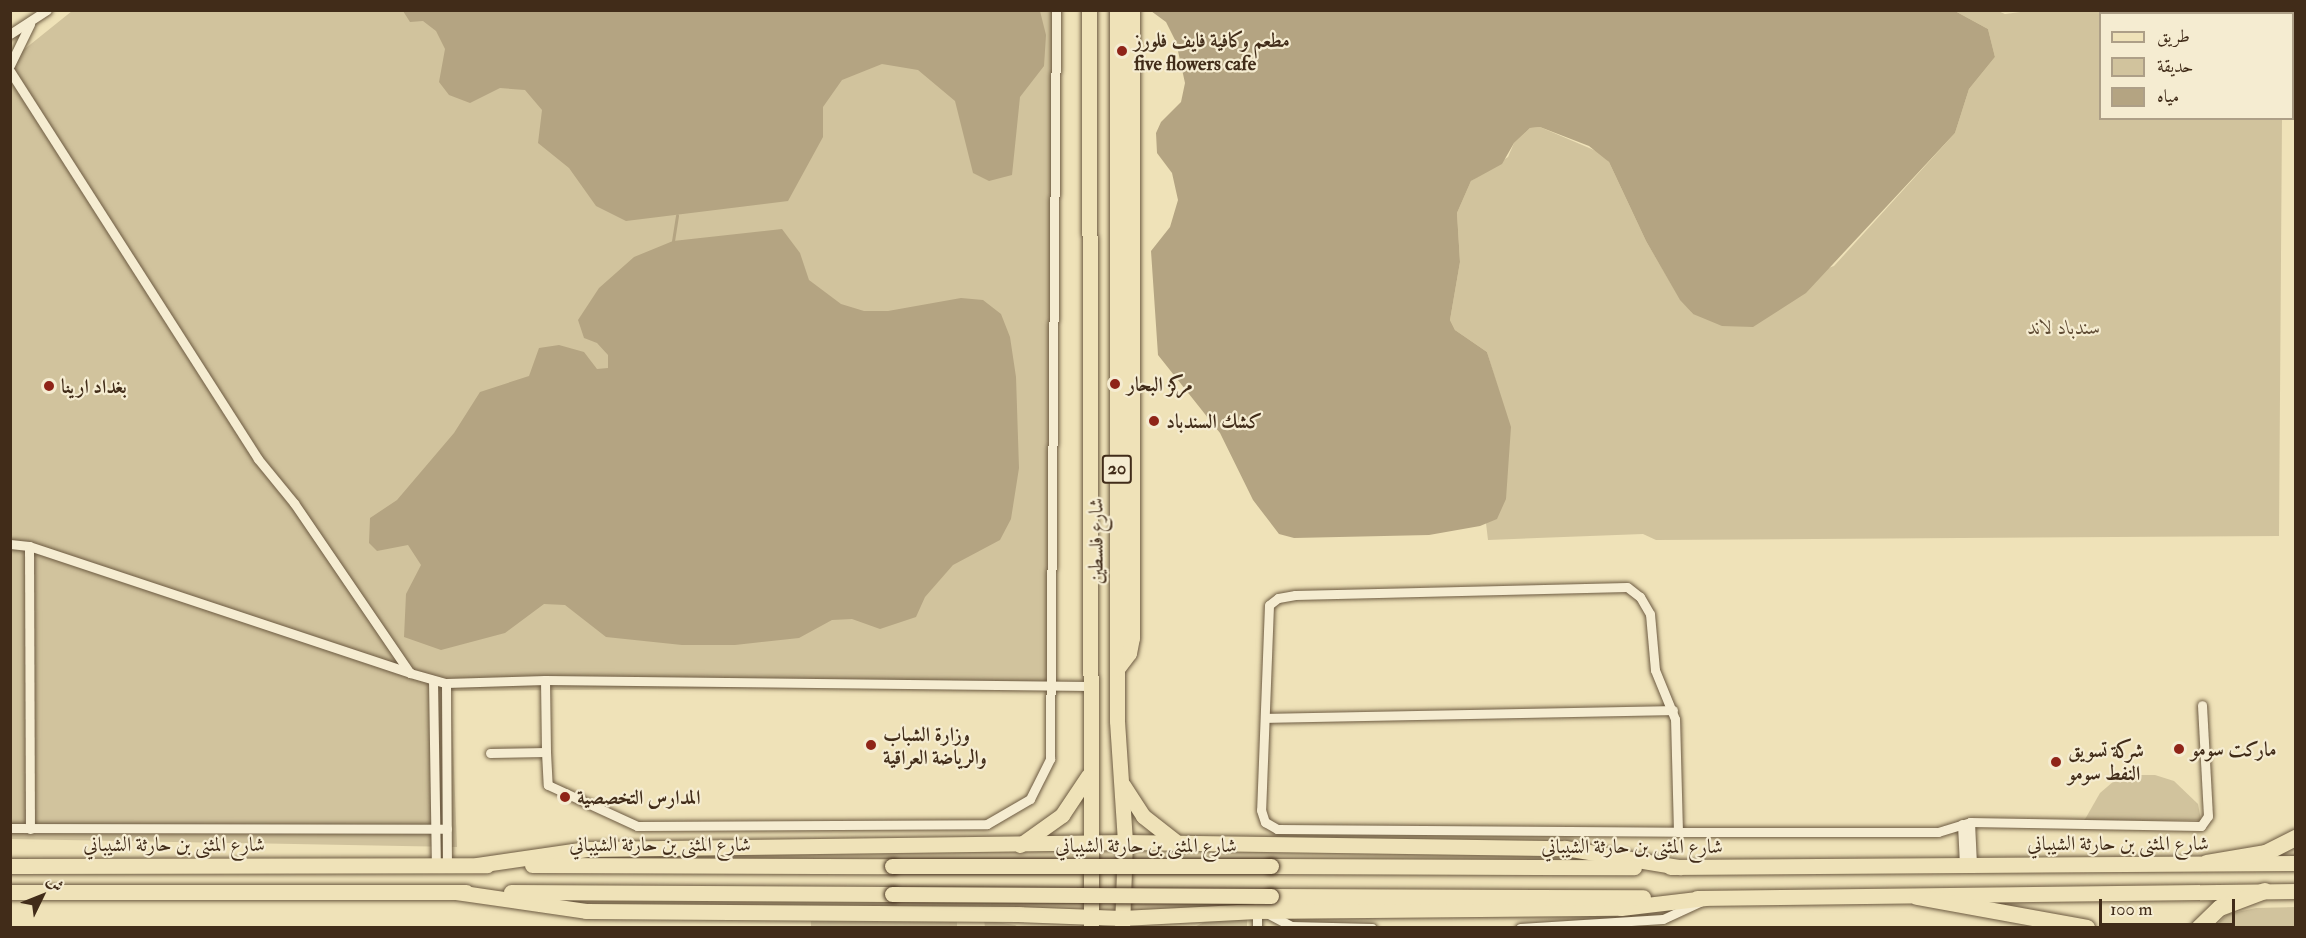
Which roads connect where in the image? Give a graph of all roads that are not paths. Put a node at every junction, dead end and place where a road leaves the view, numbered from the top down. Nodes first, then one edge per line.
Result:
1 (47, 10) edge
2 (1056, 10) edge
3 (1089, 10) edge
4 (1117, 10) edge
5 (1132, 10) edge
6 (30, 24) junction
7 (10, 34) edge
8 (10, 64) edge
9 (10, 71) edge
10 (1089, 80) junction
11 (1117, 81) junction
12 (1117, 394) junction
13 (1132, 420) junction
14 (10, 543) edge
15 (29, 546) junction
16 (1117, 669) junction
17 (410, 673) junction
18 (433, 680) junction
19 (545, 680) junction
20 (446, 683) junction
21 (1090, 686) junction
22 (1049, 688) junction
23 (2202, 705) dead end
24 (1673, 710) junction
25 (1265, 718) junction
26 (1090, 720) junction
27 (1117, 721) junction
28 (546, 752) junction
29 (490, 753) dead end
30 (1090, 770) junction
31 (1119, 773) junction
32 (1966, 823) junction
33 (10, 828) edge
34 (30, 828) junction
35 (435, 829) junction
36 (447, 829) junction
37 (1678, 832) junction
38 (2295, 838) edge
39 (1125, 842) junction
40 (1091, 843) junction
41 (1020, 845) junction
42 (1180, 845) junction
43 (2207, 863) junction
44 (2288, 863) edge
45 (442, 865) junction
46 (477, 865) junction
47 (1968, 865) junction
48 (10, 866) edge
49 (1679, 867) junction
50 (2272, 891) junction
51 (2295, 891) edge
52 (10, 892) edge
53 (456, 892) junction
54 (1917, 897) junction
55 (1705, 898) junction
56 (1260, 911) junction
57 (1018, 914) junction
58 (1190, 916) junction
59 (1091, 923) edge
60 (1122, 923) edge
61 (1615, 926) edge
62 (1036, 927) edge
63 (1165, 927) edge
64 (1257, 927) edge
65 (1372, 927) edge
66 (1520, 927) edge
67 (1586, 927) edge
68 (2087, 927) edge
69 (2199, 927) edge

1 - 6 street
2 - 22 street
3 - 10 main road, شارع فلسطين / 20
4 - 11 main road, شارع فلسطين / 20
5 - 13 main road
6 - 7 street
6 - 8 street
9 - 17 street
10 - 11 main road
10 - 21 main road, شارع فلسطين / 20
11 - 12 main road, شارع فلسطين / 20
12 - 13 main road
12 - 16 main road, شارع فلسطين / 20
13 - 16 main road
14 - 15 street
15 - 17 street
15 - 34 street
16 - 27 main road, شارع فلسطين / 20
17 - 18 street
18 - 20 street
18 - 35 street
19 - 20 street
19 - 22 street
19 - 28 street
20 - 36 street
21 - 22 street
21 - 26 main road, شارع فلسطين / 20
22 - 28 street
23 - 32 street
24 - 25 street
24 - 25 street
24 - 37 street
25 - 37 street
26 - 27 main road
26 - 30 main road, شارع فلسطين / 20
27 - 31 main road, شارع فلسطين / 20
28 - 29 street
30 - 40 main road, شارع فلسطين / 20
30 - 41 main road
31 - 39 main road, شارع فلسطين / 20
31 - 42 main road
32 - 37 street
32 - 47 street
33 - 34 street
34 - 35 street
35 - 36 street
35 - 45 street
36 - 45 street
38 - 43 highway
39 - 40 main road
39 - 42 main road
39 - 60 main road, شارع فلسطين / 20
40 - 41 main road
40 - 59 main road, شارع فلسطين / 20
41 - 46 main road
42 - 49 main road
43 - 44 main road, شارع المثنى بن حارثة الشيباني
43 - 47 main road, شارع المثنى بن حارثة الشيباني
45 - 46 main road, شارع المثنى بن حارثة الشيباني
45 - 48 main road, شارع المثنى بن حارثة الشيباني
46 - 49 main road, شارع المثنى بن حارثة الشيباني, bridge
47 - 49 main road, شارع المثنى بن حارثة الشيباني
50 - 51 main road
50 - 54 main road
50 - 69 highway
52 - 53 main road
53 - 55 main road, bridge
53 - 57 main road
54 - 55 main road
54 - 68 highway
55 - 56 main road
55 - 61 street
56 - 58 main road
56 - 64 street
56 - 65 street
57 - 59 main road
57 - 62 main road
58 - 60 main road
58 - 63 main road
59 - 60 main road
61 - 67 street
66 - 67 street

